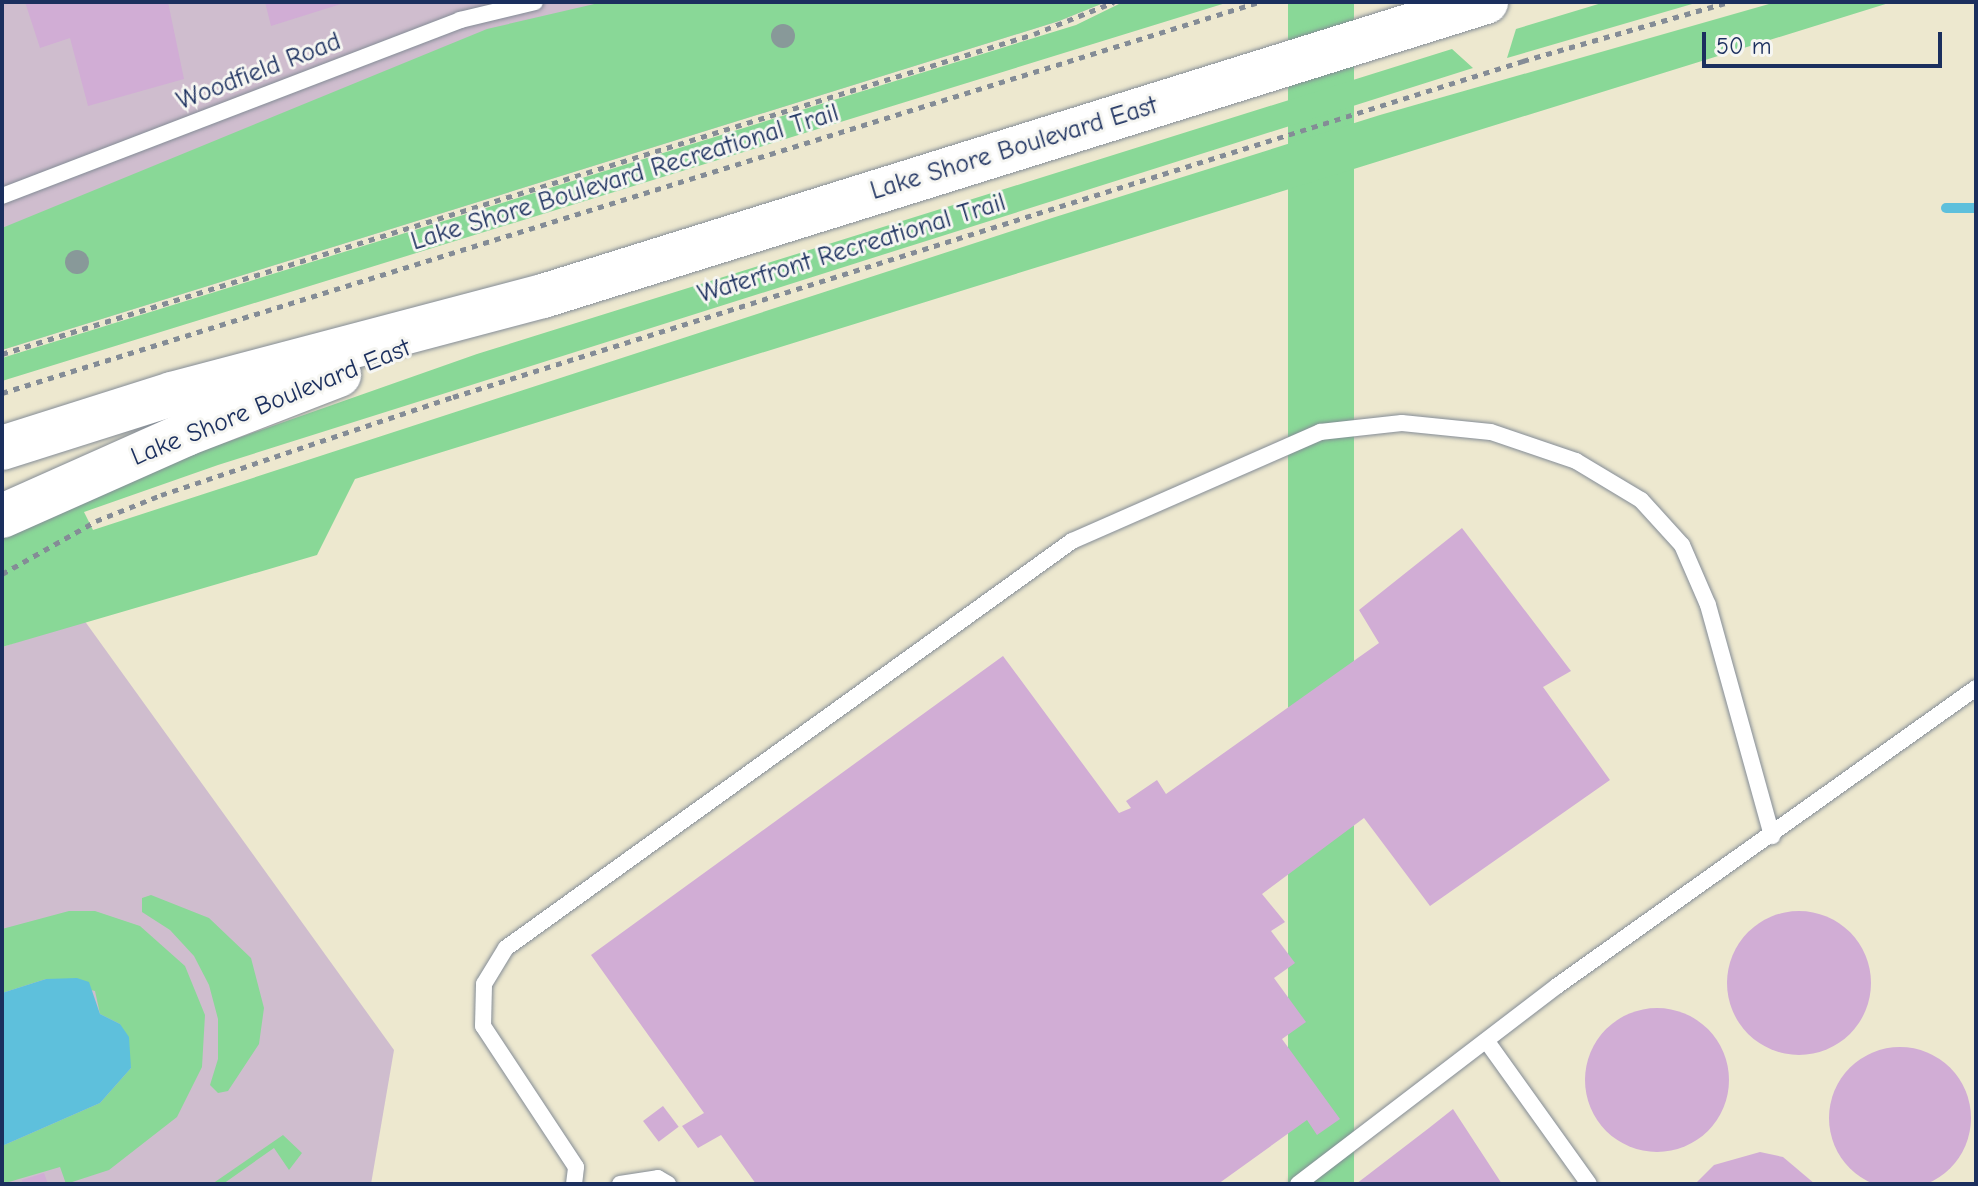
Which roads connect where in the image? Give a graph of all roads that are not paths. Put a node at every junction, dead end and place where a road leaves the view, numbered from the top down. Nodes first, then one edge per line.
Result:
1 (535, 2) edge
2 (1486, 2) edge
3 (2, 196) edge
4 (543, 296) junction
5 (2, 448) edge
6 (2, 516) edge
7 (1976, 688) edge
8 (1772, 836) junction
9 (1488, 1043) junction
10 (574, 1184) edge
11 (620, 1184) edge
12 (668, 1184) edge
13 (1298, 1184) edge
14 (1589, 1184) edge

1 - 3 lane, Woodfield Road
2 - 4 highway, Lake Shore Boulevard East
4 - 5 highway, Lake Shore Boulevard East
4 - 6 highway, Lake Shore Boulevard East
7 - 8 lane
8 - 9 lane
8 - 10 lane
9 - 13 lane
9 - 14 lane
11 - 12 lane

